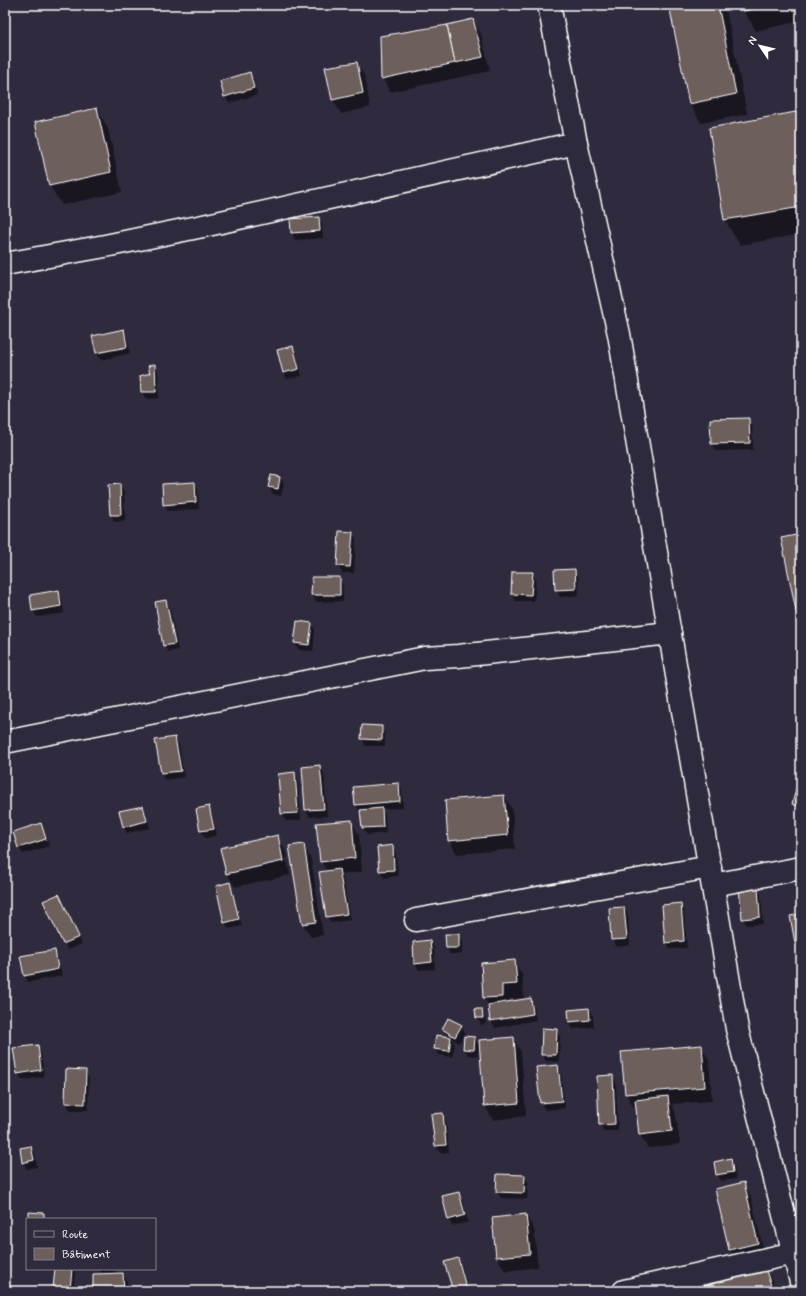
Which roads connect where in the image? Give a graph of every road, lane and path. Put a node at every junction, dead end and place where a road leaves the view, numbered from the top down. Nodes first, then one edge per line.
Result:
1 (549, 5) edge
2 (576, 143) junction
3 (5, 264) edge
4 (670, 633) junction
5 (5, 742) edge
6 (801, 868) edge
7 (712, 876) junction
8 (416, 920) dead end
9 (794, 1253) junction
10 (801, 1282) edge
11 (624, 1291) edge

1 - 2 street
2 - 3 street
2 - 4 street
4 - 5 street
4 - 7 street
6 - 7 street
7 - 8 street
7 - 9 street
9 - 10 street
9 - 11 street

